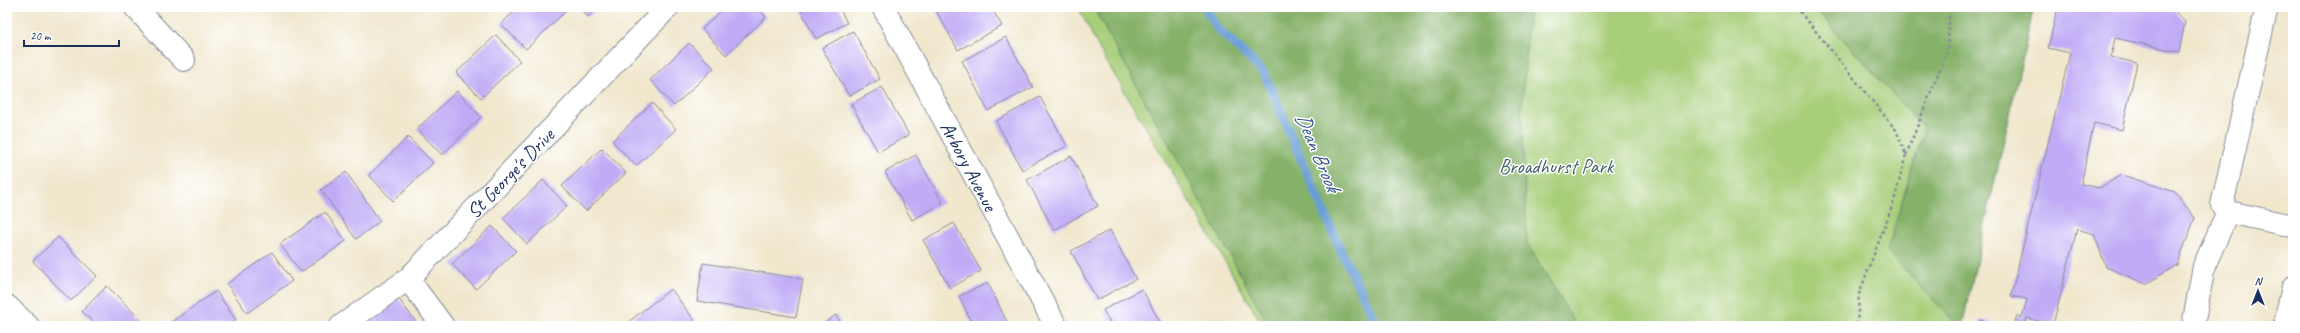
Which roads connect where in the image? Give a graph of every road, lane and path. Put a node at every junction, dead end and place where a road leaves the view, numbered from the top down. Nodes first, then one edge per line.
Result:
1 (135, 7) edge
2 (668, 7) edge
3 (883, 7) edge
4 (1796, 7) edge
5 (1950, 7) edge
6 (2267, 7) edge
7 (184, 60) dead end
8 (1906, 155) junction
9 (2228, 212) junction
10 (2293, 226) edge
11 (408, 279) junction
12 (2293, 287) edge
13 (7, 306) edge
14 (28, 326) edge
15 (341, 326) edge
16 (443, 326) edge
17 (1056, 326) edge
18 (1857, 326) edge
19 (2192, 326) edge
20 (2284, 326) edge

1 - 7 street
2 - 11 street, St George's Drive
3 - 17 street, Arbory Avenue
4 - 8 path
5 - 8 path
6 - 9 street
8 - 18 path
9 - 10 street
9 - 19 street
11 - 15 street, St George's Drive
11 - 16 street
12 - 20 street
13 - 14 street

